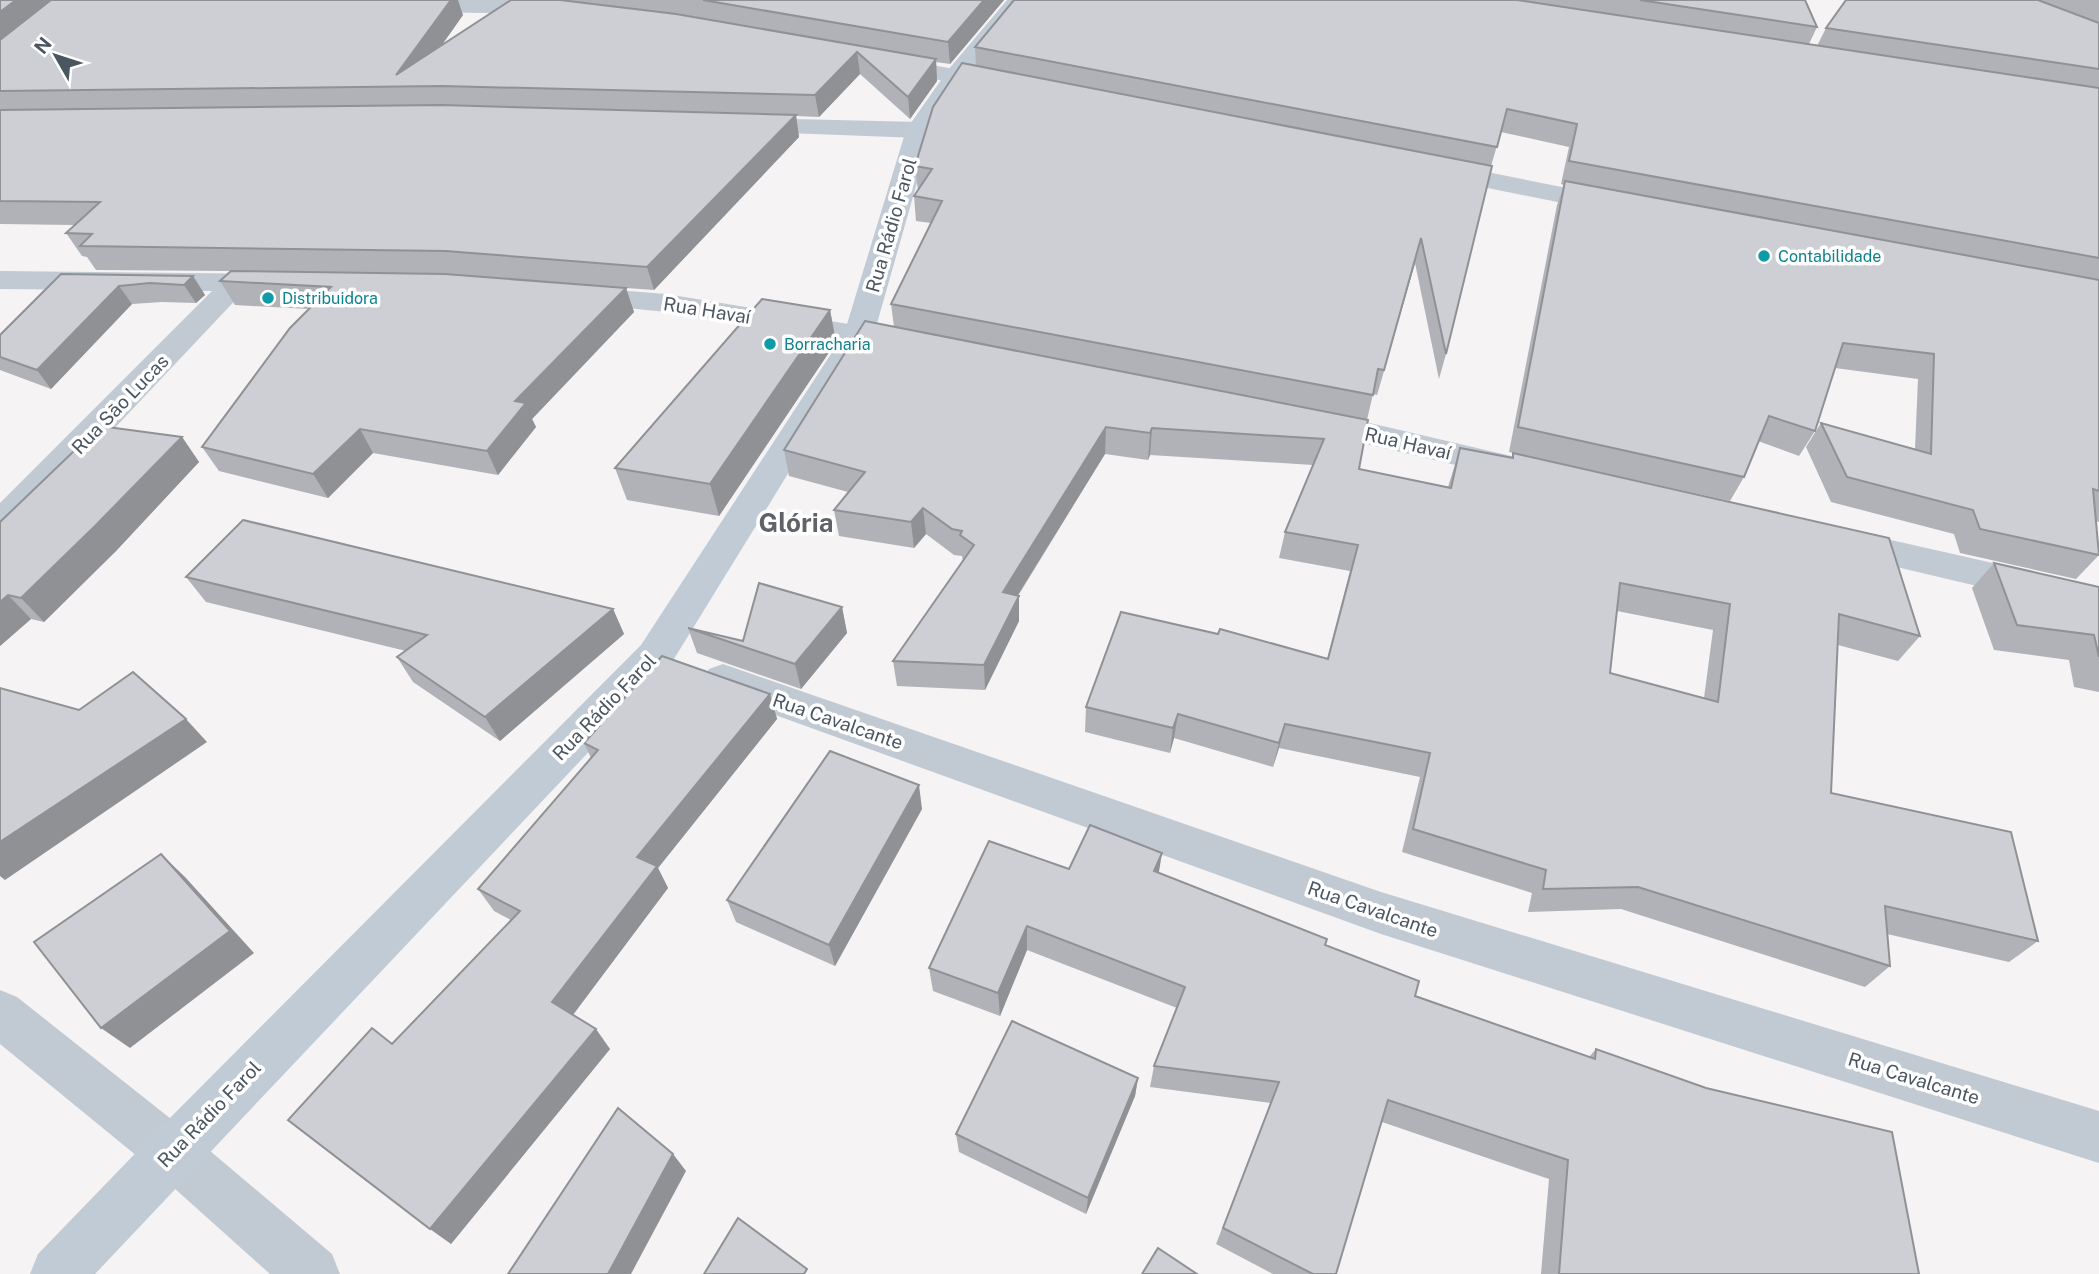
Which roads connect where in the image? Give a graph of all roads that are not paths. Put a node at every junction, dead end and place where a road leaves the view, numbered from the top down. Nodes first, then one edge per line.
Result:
1 (1019, 0) edge
2 (388, 5) edge
3 (571, 11) edge
4 (861, 58) edge
5 (956, 75) junction
6 (1024, 89) edge
7 (727, 125) edge
8 (919, 130) junction
9 (1416, 166) edge
10 (1633, 209) edge
11 (0, 280) edge
12 (237, 282) junction
13 (305, 283) edge
14 (548, 293) edge
15 (859, 334) junction
16 (926, 347) edge
17 (1289, 417) edge
18 (1532, 471) edge
19 (0, 523) edge
20 (1816, 536) edge
21 (2099, 601) edge
22 (655, 656) junction
23 (0, 1013) edge
24 (2099, 1137) edge
25 (172, 1152) junction
26 (58, 1274) edge
27 (312, 1274) edge

1 - 5 street, Rua Rádio Farol
2 - 3 street
4 - 5 street
5 - 6 street
5 - 8 street, Rua Rádio Farol
7 - 8 street
8 - 15 street, Rua Rádio Farol
9 - 10 street
11 - 12 street
12 - 13 street
12 - 19 street, Rua São Lucas
14 - 15 street, Rua Havaí
15 - 16 street, Rua Havaí
15 - 22 street, Rua Rádio Farol
17 - 18 street, Rua Havaí
20 - 21 street
22 - 24 street, Rua Cavalcante
22 - 25 street, Rua Rádio Farol
23 - 25 street
25 - 26 street, Rua Rádio Farol
25 - 27 street

